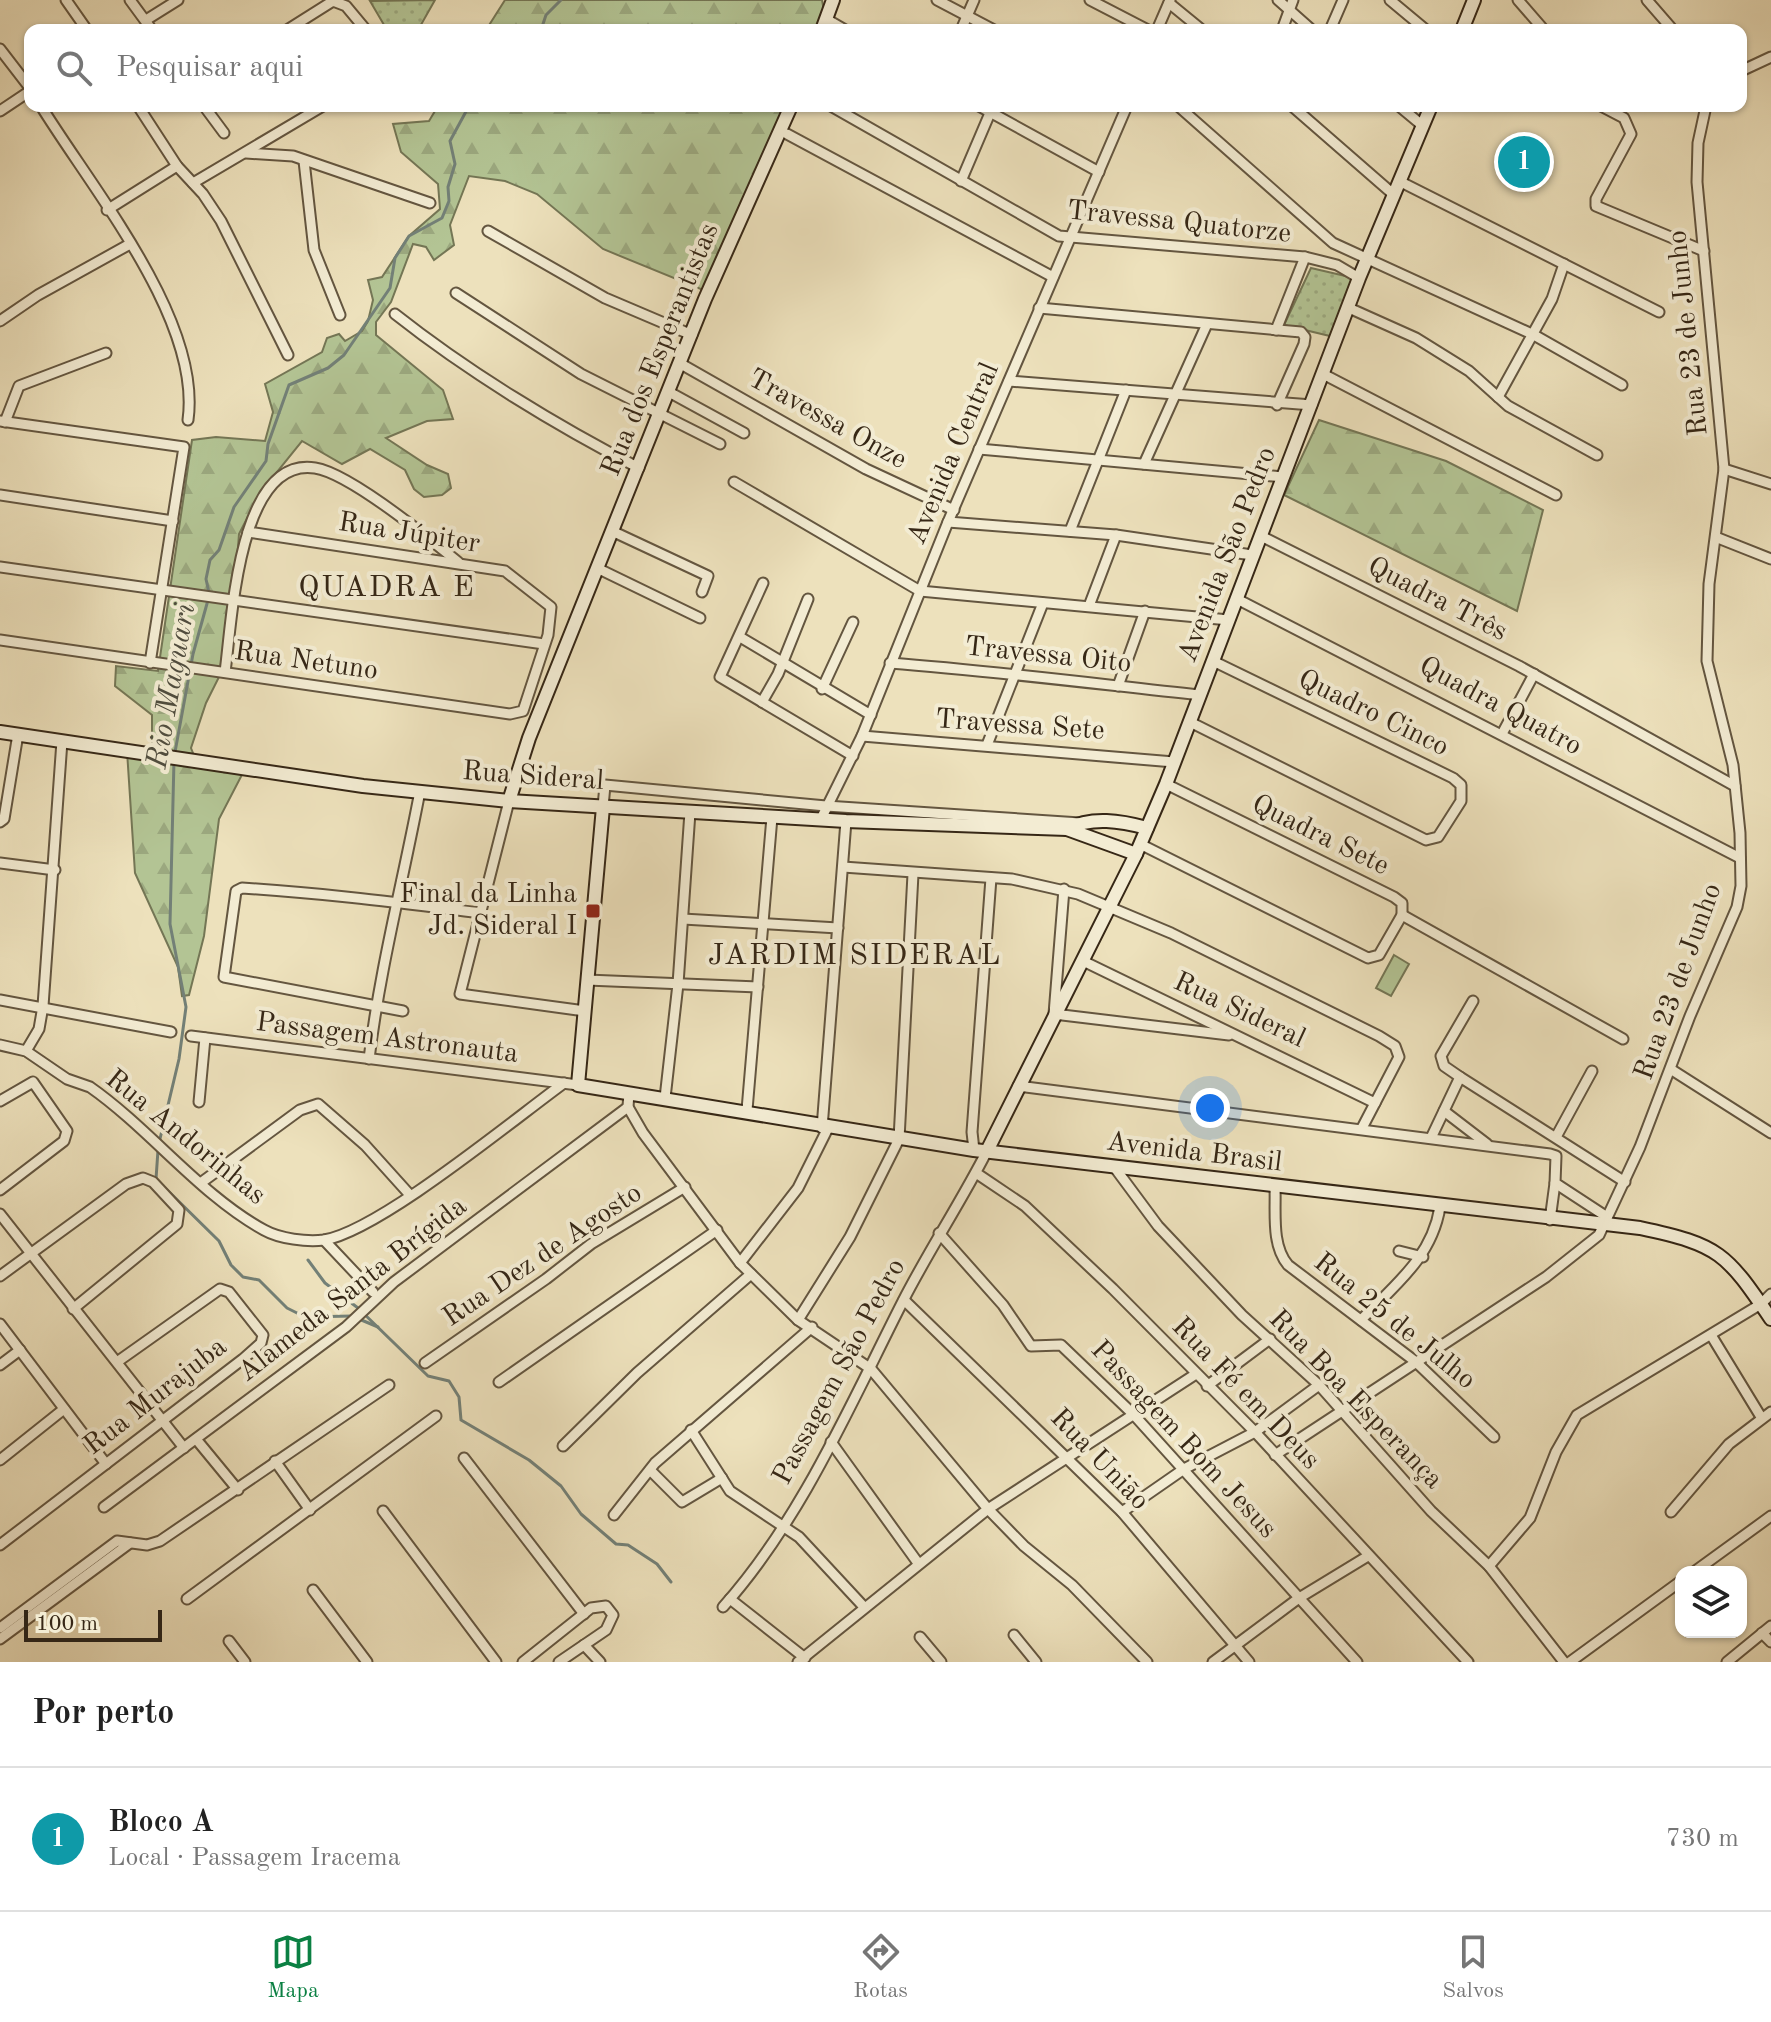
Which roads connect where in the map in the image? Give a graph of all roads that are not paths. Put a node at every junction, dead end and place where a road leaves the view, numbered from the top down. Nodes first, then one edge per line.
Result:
1 (66, 0) edge
2 (130, 0) edge
3 (178, 0) edge
4 (833, 0) edge
5 (937, 0) edge
6 (974, 0) edge
7 (1090, 0) edge
8 (1278, 0) edge
9 (1343, 0) edge
10 (1390, 0) edge
11 (1474, 0) edge
12 (1518, 0) edge
13 (1647, 0) edge
14 (1169, 1) edge
15 (1292, 5) edge
16 (967, 15) junction
17 (146, 20) junction
18 (83, 24) edge
19 (148, 24) edge
20 (296, 24) edge
21 (361, 24) edge
22 (824, 24) edge
23 (963, 24) edge
24 (983, 24) edge
25 (1136, 24) edge
26 (1159, 24) edge
27 (1195, 24) edge
28 (1284, 24) edge
29 (1307, 24) edge
30 (1333, 24) edge
31 (1419, 24) edge
32 (1464, 24) edge
33 (1539, 24) edge
34 (1668, 24) edge
35 (0, 49) edge
36 (1771, 57) edge
37 (1747, 68) edge
38 (24, 82) edge
39 (24, 94) edge
40 (0, 111) edge
41 (45, 112) edge
42 (142, 112) edge
43 (208, 112) edge
44 (313, 112) edge
45 (788, 112) edge
46 (841, 112) edge
47 (990, 112) edge
48 (996, 112) edge
49 (1124, 112) edge
50 (1185, 112) edge
51 (1299, 112) edge
52 (1406, 112) edge
53 (1429, 112) edge
54 (1612, 112) edge
55 (1705, 112) edge
56 (1423, 126) junction
57 (224, 133) dead end
58 (787, 134) dead end
59 (246, 153) junction
60 (304, 161) junction
61 (177, 166) junction
62 (1099, 172) junction
63 (961, 181) junction
64 (1399, 181) junction
65 (193, 183) junction
66 (1393, 194) junction
67 (430, 203) dead end
68 (107, 210) junction
69 (488, 231) dead end
70 (1071, 238) junction
71 (1333, 243) junction
72 (130, 244) junction
73 (1704, 251) junction
74 (1305, 257) junction
75 (1368, 259) junction
76 (1325, 261) junction
77 (1564, 264) junction
78 (1053, 277) junction
79 (1359, 278) junction
80 (456, 293) dead end
81 (1039, 308) junction
82 (1349, 308) junction
83 (1659, 312) dead end
84 (395, 314) dead end
85 (340, 315) dead end
86 (0, 321) edge
87 (1207, 324) junction
88 (1276, 330) junction
89 (692, 335) junction
90 (1534, 335) junction
91 (106, 353) dead end
92 (288, 355) dead end
93 (681, 364) junction
94 (1323, 374) junction
95 (1009, 381) junction
96 (1622, 385) dead end
97 (1126, 390) junction
98 (669, 392) junction
99 (1174, 394) junction
100 (1498, 397) junction
101 (1277, 405) junction
102 (1312, 405) junction
103 (659, 415) junction
104 (188, 420) dead end
105 (2, 421) edge
106 (744, 433) dead end
107 (720, 444) dead end
108 (979, 449) junction
109 (1597, 455) dead end
110 (1099, 462) junction
111 (1144, 464) junction
112 (639, 468) junction
113 (1724, 469) junction
114 (1283, 477) junction
115 (734, 482) dead end
116 (1771, 484) edge
117 (0, 495) edge
118 (1556, 495) dead end
119 (954, 510) junction
120 (173, 521) junction
121 (948, 522) junction
122 (1070, 531) junction
123 (248, 532) junction
124 (614, 532) junction
125 (1116, 535) junction
126 (1261, 536) junction
127 (1718, 538) junction
128 (1252, 555) junction
129 (1771, 559) edge
130 (461, 564) junction
131 (0, 567) edge
132 (599, 569) junction
133 (763, 583) dead end
134 (162, 590) junction
135 (920, 591) junction
136 (702, 592) dead end
137 (808, 599) dead end
138 (1237, 599) junction
139 (234, 602) junction
140 (1043, 603) junction
141 (1089, 606) junction
142 (1145, 611) junction
143 (700, 618) dead end
144 (1229, 620) junction
145 (853, 622) dead end
146 (740, 637) junction
147 (0, 640) edge
148 (544, 644) junction
149 (781, 661) junction
150 (1213, 661) junction
151 (150, 663) junction
152 (890, 663) junction
153 (225, 672) junction
154 (1016, 672) junction
155 (1534, 674) junction
156 (1118, 686) junction
157 (822, 689) junction
158 (1200, 695) junction
159 (762, 702) junction
160 (871, 715) junction
161 (1190, 722) junction
162 (0, 732) edge
163 (1503, 732) junction
164 (18, 734) junction
165 (862, 736) junction
166 (62, 741) junction
167 (987, 745) junction
168 (853, 756) junction
169 (1174, 762) junction
170 (1166, 784) junction
171 (1735, 786) junction
172 (420, 791) junction
173 (509, 801) junction
174 (826, 806) junction
175 (603, 807) junction
176 (690, 812) junction
177 (772, 817) junction
178 (821, 819) junction
179 (846, 821) junction
180 (0, 822) edge
181 (1080, 823) junction
182 (1147, 828) junction
183 (1067, 829) junction
184 (1138, 849) junction
185 (1740, 858) junction
186 (0, 863) edge
187 (843, 867) junction
188 (55, 870) junction
189 (913, 874) junction
190 (991, 878) junction
191 (1064, 889) junction
192 (400, 900) junction
193 (1109, 906) junction
194 (481, 913) junction
195 (1402, 915) junction
196 (683, 919) junction
197 (765, 923) junction
198 (838, 928) junction
199 (1083, 961) junction
200 (587, 980) junction
201 (678, 984) junction
202 (758, 987) junction
203 (0, 1000) edge
204 (1473, 1001) dead end
205 (43, 1006) junction
206 (375, 1006) junction
207 (403, 1011) dead end
208 (585, 1011) junction
209 (1054, 1014) junction
210 (171, 1032) dead end
211 (1237, 1035) junction
212 (191, 1036) dead end
213 (205, 1038) junction
214 (1623, 1039) dead end
215 (2, 1045) edge
216 (26, 1051) junction
217 (369, 1059) junction
218 (1672, 1070) junction
219 (1592, 1071) dead end
220 (1460, 1077) junction
221 (564, 1083) junction
222 (578, 1085) junction
223 (1018, 1086) junction
224 (629, 1093) junction
225 (665, 1098) junction
226 (0, 1101) edge
227 (199, 1102) dead end
228 (1375, 1103) junction
229 (628, 1107) junction
230 (747, 1110) junction
231 (1444, 1111) junction
232 (825, 1128) junction
233 (1362, 1128) junction
234 (1771, 1133) edge
235 (1431, 1138) junction
236 (899, 1139) junction
237 (1560, 1140) junction
238 (1487, 1144) junction
239 (981, 1151) junction
240 (1556, 1156) junction
241 (1115, 1168) junction
242 (976, 1173) junction
243 (202, 1182) junction
244 (1625, 1182) junction
245 (1555, 1183) junction
246 (685, 1187) junction
247 (1275, 1187) junction
248 (0, 1190) edge
249 (410, 1195) junction
250 (1440, 1207) junction
251 (0, 1214) edge
252 (1550, 1220) junction
253 (1607, 1221) junction
254 (717, 1230) junction
255 (939, 1233) junction
256 (324, 1240) junction
257 (1399, 1251) dead end
258 (30, 1254) junction
259 (1423, 1257) junction
260 (740, 1263) junction
261 (751, 1274) junction
262 (0, 1276) edge
263 (373, 1292) dead end
264 (1771, 1294) edge
265 (904, 1300) junction
266 (1761, 1304) junction
267 (73, 1309) junction
268 (1771, 1319) edge
269 (798, 1320) junction
270 (1361, 1320) junction
271 (0, 1324) edge
272 (812, 1327) junction
273 (1711, 1335) junction
274 (1270, 1339) junction
275 (20, 1350) junction
276 (117, 1362) junction
277 (1416, 1362) junction
278 (425, 1363) dead end
279 (0, 1365) edge
280 (871, 1369) junction
281 (1196, 1374) junction
282 (499, 1382) dead end
283 (389, 1385) dead end
284 (1319, 1385) junction
285 (1207, 1386) junction
286 (64, 1409) junction
287 (1340, 1409) junction
288 (1771, 1412) edge
289 (1134, 1415) junction
290 (436, 1416) dead end
291 (1761, 1417) junction
292 (161, 1419) junction
293 (691, 1430) junction
294 (1255, 1432) junction
295 (1494, 1437) dead end
296 (196, 1439) junction
297 (831, 1442) junction
298 (563, 1446) dead end
299 (184, 1448) junction
300 (1275, 1455) junction
301 (464, 1458) dead end
302 (1069, 1458) junction
303 (0, 1460) edge
304 (275, 1461) junction
305 (106, 1464) junction
306 (1184, 1469) junction
307 (650, 1470) junction
308 (722, 1478) junction
309 (238, 1490) junction
310 (104, 1507) dead end
311 (988, 1509) junction
312 (310, 1510) junction
313 (383, 1511) dead end
314 (1122, 1512) junction
315 (1671, 1512) dead end
316 (614, 1515) dead end
317 (1771, 1516) edge
318 (782, 1526) junction
319 (130, 1543) junction
320 (0, 1545) edge
321 (1368, 1556) junction
322 (918, 1563) junction
323 (1489, 1566) junction
324 (1702, 1566) edge
325 (1675, 1585) edge
326 (313, 1590) dead end
327 (1299, 1598) junction
328 (187, 1599) dead end
329 (864, 1607) junction
330 (584, 1614) junction
331 (1771, 1626) edge
332 (0, 1628) edge
333 (1762, 1633) junction
334 (1014, 1635) dead end
335 (920, 1637) dead end
336 (0, 1639) edge
337 (229, 1641) dead end
338 (1771, 1642) edge
339 (584, 1645) junction
340 (1234, 1645) junction
341 (802, 1660) edge
342 (245, 1662) edge
343 (367, 1662) edge
344 (496, 1662) edge
345 (523, 1662) edge
346 (559, 1662) edge
347 (600, 1662) edge
348 (941, 1662) edge
349 (1036, 1662) edge
350 (1147, 1662) edge
351 (1213, 1662) edge
352 (1249, 1662) edge
353 (1357, 1662) edge
354 (1468, 1662) edge
355 (1567, 1662) edge
356 (1727, 1662) edge

1 - 18 street
2 - 17 street
3 - 17 street
4 - 22 main road
5 - 16 street
6 - 16 street
7 - 25 street
8 - 15 street
9 - 30 street
10 - 31 street
11 - 32 main road
12 - 33 street
13 - 34 street
14 - 26 street
14 - 27 street
15 - 28 street
15 - 29 street
16 - 23 street
16 - 24 street
17 - 19 street
20 - 21 street
35 - 38 street
36 - 37 street
39 - 40 street
41 - 68 street
42 - 61 street
43 - 57 street
44 - 59 street
45 - 89 main road, Rua dos Esperantistas
46 - 63 street, Travessa Quatorze
47 - 63 street
48 - 62 street
49 - 62 street, Avenida Central
50 - 71 street
51 - 66 street
52 - 56 street
53 - 56 main road, Avenida São Pedro
54 - 73 street
55 - 73 street, Rua 23 de Junho
56 - 64 main road, Avenida São Pedro
58 - 78 street
59 - 60 street
59 - 65 street
60 - 67 street
60 - 85 street
61 - 65 street
61 - 68 street
62 - 70 street, Avenida Central
63 - 70 street, Travessa Quatorze
64 - 66 main road, Avenida São Pedro
64 - 77 street
65 - 92 street
66 - 75 main road, Avenida São Pedro
68 - 72 street
69 - 89 street
70 - 74 street, Travessa Quatorze
70 - 78 street, Avenida Central
71 - 75 street
71 - 76 street
72 - 86 street
72 - 104 street
73 - 113 street, Rua 23 de Junho
74 - 76 street, Travessa Quatorze
74 - 88 street
75 - 79 main road, Avenida São Pedro
75 - 90 street
76 - 79 street, Travessa Quatorze
77 - 83 street
77 - 90 street
78 - 81 street, Avenida Central
79 - 82 main road, Avenida São Pedro
80 - 103 street
81 - 87 street
81 - 95 street, Avenida Central
82 - 94 main road, Avenida São Pedro
82 - 100 street
84 - 112 street
87 - 88 street
87 - 99 street
88 - 101 street
89 - 93 main road, Rua dos Esperantistas
90 - 96 street
90 - 100 street
91 - 105 street
93 - 98 main road, Rua dos Esperantistas
93 - 119 street, Travessa Onze
94 - 102 main road, Avenida São Pedro
94 - 118 street
95 - 97 street
95 - 108 street, Avenida Central
97 - 99 street
97 - 110 street
98 - 103 main road, Rua dos Esperantistas
98 - 106 street
99 - 101 street
99 - 111 street
100 - 109 street
101 - 102 street
102 - 114 main road, Avenida São Pedro
103 - 107 street
103 - 112 main road, Rua dos Esperantistas
105 - 120 street
108 - 110 street
108 - 119 street, Avenida Central
110 - 111 street
110 - 122 street
111 - 114 street
112 - 124 main road, Rua dos Esperantistas
113 - 116 street
113 - 127 street, Rua 23 de Junho
114 - 126 main road, Avenida São Pedro
115 - 135 street
117 - 120 street
119 - 121 street, Avenida Central
120 - 134 street
121 - 122 street
121 - 135 street, Avenida Central
122 - 125 street
123 - 130 street, Rua Júpiter
123 - 130 street
123 - 139 street
124 - 132 main road, Rua dos Esperantistas
124 - 136 street
125 - 128 street
125 - 141 street
126 - 128 main road, Avenida São Pedro
126 - 155 street, Quadra Três
127 - 129 street
127 - 171 street, Rua 23 de Junho
128 - 138 main road, Avenida São Pedro
130 - 148 street, Rua Júpiter
131 - 134 street
132 - 143 street
132 - 173 main road, Rua dos Esperantistas
133 - 146 street
134 - 139 street
134 - 151 street
135 - 140 street
135 - 152 street, Avenida Central
137 - 149 street
138 - 144 main road, Avenida São Pedro
138 - 163 street, Quadra Quatro
139 - 148 street
139 - 153 street
140 - 141 street
140 - 154 street
141 - 142 street
142 - 144 street
142 - 156 street
144 - 150 main road, Avenida São Pedro
145 - 157 street
146 - 149 street
146 - 159 street
147 - 151 street, Rua Netuno
148 - 153 street, Rua Netuno
149 - 157 street
149 - 159 street
150 - 158 main road, Avenida São Pedro
150 - 161 street, Quadro Cinco
151 - 153 street, Rua Netuno
152 - 154 street, Travessa Oito
152 - 160 street, Avenida Central
154 - 156 street, Travessa Oito
154 - 167 street
155 - 163 street
155 - 171 street, Quadra Três
156 - 158 street, Travessa Oito
157 - 160 street
158 - 161 main road, Avenida São Pedro
159 - 168 street
160 - 165 street, Avenida Central
161 - 169 main road, Avenida São Pedro
162 - 164 main road, Rua Sideral
163 - 185 street, Quadra Quatro
164 - 166 main road, Rua Sideral
164 - 180 street
165 - 167 street, Travessa Sete
165 - 168 street, Avenida Central
166 - 172 main road, Rua Sideral
166 - 188 street
167 - 169 street, Travessa Sete
168 - 174 street, Avenida Central
169 - 170 main road, Avenida São Pedro
170 - 182 main road, Avenida São Pedro
170 - 195 street, Quadra Sete
171 - 185 street, Rua 23 de Junho
172 - 173 main road, Rua Sideral
172 - 192 street
173 - 175 main road, Rua Sideral
173 - 194 street
174 - 175 street
174 - 178 street, Avenida Central
174 - 181 street
175 - 176 main road, Rua Sideral
175 - 200 main road
176 - 177 main road, Rua Sideral
176 - 196 street
177 - 178 main road, Rua Sideral
177 - 197 street
178 - 179 main road, Rua Sideral
179 - 183 main road, Rua Sideral
179 - 187 street
181 - 182 main road, Rua Sideral
181 - 183 main road, Rua Sideral
182 - 184 main road, Avenida São Pedro
183 - 184 main road, Rua Sideral
184 - 193 main road, Avenida São Pedro
184 - 195 street, Quadra Sete
185 - 218 street, Rua 23 de Junho
186 - 188 street
187 - 189 street
187 - 198 street
188 - 205 street
189 - 190 street
189 - 236 street
190 - 191 street
190 - 239 street, Passagem São Pedro
191 - 193 street
191 - 209 street, Avenida São Pedro
192 - 194 street
192 - 206 street
192 - 206 street
193 - 199 main road, Avenida São Pedro
193 - 228 street
194 - 208 street
195 - 214 street
196 - 197 street
196 - 201 street
197 - 198 street
197 - 202 street
198 - 232 street
199 - 209 main road, Avenida São Pedro
199 - 211 street, Rua Sideral
200 - 201 street
200 - 208 main road
201 - 202 street
201 - 225 street
202 - 230 street
203 - 205 street
204 - 220 street
205 - 210 street
205 - 216 street
206 - 207 street
206 - 217 street
208 - 222 main road
209 - 211 street
209 - 223 main road, Avenida São Pedro
211 - 228 street, Rua Sideral
212 - 213 street, Passagem Astronauta
213 - 217 street, Passagem Astronauta
213 - 227 street
215 - 216 street, Rua Andorinhas
216 - 243 street, Rua Andorinhas
217 - 221 street, Passagem Astronauta
218 - 234 street
218 - 244 street, Rua 23 de Junho
219 - 237 street
220 - 231 street
220 - 237 street
221 - 222 street, Passagem Astronauta
221 - 249 street, Rua Andorinhas
222 - 224 main road, Avenida Brasil
223 - 233 street
223 - 239 main road, Avenida São Pedro
224 - 225 main road, Avenida Brasil
224 - 229 street
225 - 230 main road, Avenida Brasil
226 - 248 street
228 - 233 street
229 - 246 street
229 - 296 street, Alameda Santa Brígida
230 - 232 main road, Avenida Brasil
231 - 235 street
231 - 238 street
232 - 236 main road, Avenida Brasil
232 - 260 street
233 - 235 street
235 - 238 street
236 - 239 main road, Avenida Brasil
236 - 269 street
237 - 240 street
237 - 244 street
238 - 240 street
239 - 241 main road, Avenida Brasil
239 - 242 street, Passagem São Pedro
240 - 245 street
241 - 247 main road, Avenida Brasil
241 - 274 street, Rua Boa Esperança
242 - 255 street, Passagem São Pedro
242 - 281 street, Rua Fé em Deus
243 - 249 street
243 - 256 street, Rua Andorinhas
244 - 253 street, Rua 23 de Junho
245 - 252 street
245 - 253 street
246 - 254 street
246 - 278 street, Rua Dez de Agosto
247 - 250 main road, Avenida Brasil
247 - 270 street, Rua 25 de Julho
249 - 256 street, Rua Andorinhas
250 - 252 main road, Avenida Brasil
250 - 259 street
251 - 258 street
252 - 253 main road, Avenida Brasil
253 - 266 main road, Avenida Brasil
253 - 277 street, Rua 23 de Junho
254 - 260 street
254 - 282 street
255 - 265 street, Passagem São Pedro
255 - 289 street, Passagem Bom Jesus
256 - 263 street
257 - 259 street
258 - 262 street
258 - 267 street
258 - 267 street
259 - 270 street
260 - 261 street
261 - 269 street
261 - 298 street
264 - 266 street
265 - 280 street, Passagem São Pedro
265 - 302 street, Rua União
266 - 268 main road, Avenida Brasil
266 - 273 street
267 - 276 street
269 - 272 street
270 - 277 street, Rua 25 de Julho
271 - 275 street
272 - 280 street
272 - 293 street
273 - 291 street
273 - 323 street
274 - 284 street, Rua Boa Esperança
274 - 285 street
275 - 279 street
275 - 286 street
276 - 292 street
276 - 292 street, Rua Murajuba
277 - 287 street, Rua 23 de Junho
277 - 295 street, Rua 25 de Julho
280 - 297 street, Passagem São Pedro
280 - 311 street
281 - 285 street, Rua Fé em Deus
281 - 289 street
283 - 304 street
284 - 287 street, Rua Boa Esperança
284 - 294 street
285 - 294 street, Rua Fé em Deus
286 - 303 street
286 - 305 street
287 - 300 street, Rua 23 de Junho
287 - 323 street, Rua Boa Esperança
288 - 291 street
289 - 302 street
289 - 306 street, Passagem Bom Jesus
290 - 312 street
291 - 315 street
292 - 299 street
292 - 305 street, Rua Murajuba
293 - 307 street
293 - 308 street
294 - 300 street, Rua Fé em Deus
294 - 306 street
296 - 299 street, Alameda Santa Brígida
296 - 309 street
297 - 318 street, Passagem São Pedro
297 - 322 street
299 - 310 street, Alameda Santa Brígida
300 - 321 street, Rua Fé em Deus
301 - 330 street
302 - 311 street
302 - 314 street, Rua União
304 - 309 street
304 - 312 street
305 - 320 street, Rua Murajuba
306 - 314 street
306 - 327 street, Passagem Bom Jesus
307 - 308 street
307 - 316 street
308 - 318 street
309 - 319 street
311 - 322 street
311 - 350 street
312 - 328 street
313 - 344 street
314 - 340 street, Rua União
317 - 324 street
318 - 329 street
318 - 341 street, Passagem São Pedro
319 - 332 street
319 - 336 street
321 - 327 street
321 - 354 street, Rua Fé em Deus
322 - 329 street
323 - 355 street, Rua Boa Esperança
325 - 355 street
326 - 343 street
327 - 340 street
327 - 353 street, Passagem Bom Jesus
329 - 341 street
330 - 339 street
330 - 345 street
331 - 333 street
333 - 338 street
333 - 356 street
334 - 349 street
335 - 348 street
337 - 342 street
339 - 346 street
339 - 347 street
340 - 351 street
340 - 352 street, Rua União

